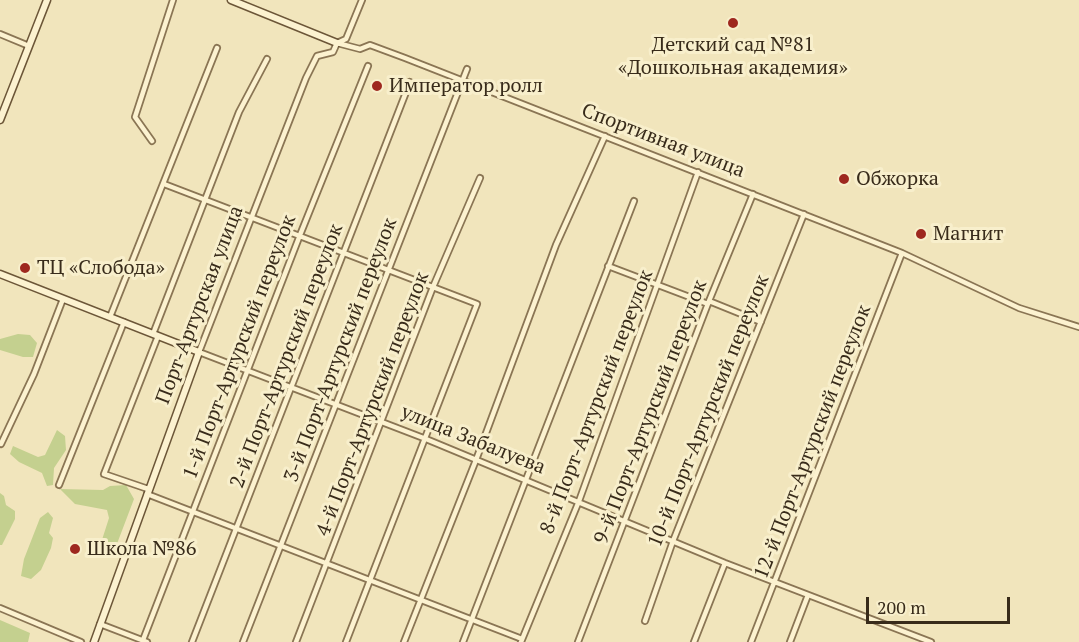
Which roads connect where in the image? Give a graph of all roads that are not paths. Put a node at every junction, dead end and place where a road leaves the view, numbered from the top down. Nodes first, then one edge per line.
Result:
1 (46, 0) edge
2 (174, 0) edge
3 (231, 0) edge
4 (362, 0) edge
5 (0, 34) edge
6 (337, 42) junction
7 (29, 46) junction
8 (217, 48) dead end
9 (267, 59) dead end
10 (368, 66) dead end
11 (468, 69) dead end
12 (463, 81) junction
13 (410, 82) dead end
14 (0, 120) edge
15 (605, 136) junction
16 (152, 141) dead end
17 (698, 172) junction
18 (480, 178) dead end
19 (164, 184) junction
20 (753, 194) junction
21 (206, 200) junction
22 (634, 201) dead end
23 (804, 214) junction
24 (251, 216) junction
25 (300, 235) junction
26 (342, 252) junction
27 (902, 253) junction
28 (608, 266) junction
29 (387, 269) junction
30 (0, 274) edge
31 (657, 285) junction
32 (433, 286) junction
33 (63, 299) junction
34 (708, 302) junction
35 (110, 317) junction
36 (124, 322) junction
37 (761, 322) junction
38 (1079, 327) edge
39 (156, 335) junction
40 (199, 352) junction
41 (247, 370) junction
42 (291, 387) junction
43 (336, 404) junction
44 (381, 422) junction
45 (426, 439) junction
46 (1, 444) edge
47 (476, 460) junction
48 (527, 480) junction
49 (60, 485) dead end
50 (148, 491) junction
51 (579, 501) junction
52 (193, 511) junction
53 (626, 522) junction
54 (237, 528) junction
55 (673, 541) junction
56 (282, 545) junction
57 (725, 563) junction
58 (328, 564) junction
59 (371, 580) junction
60 (774, 582) junction
61 (808, 595) junction
62 (420, 599) junction
63 (0, 608) edge
64 (472, 619) junction
65 (645, 621) dead end
66 (100, 624) junction
67 (522, 640) edge
68 (145, 641) edge
69 (81, 642) edge
70 (94, 642) edge
71 (192, 642) edge
72 (243, 642) edge
73 (296, 642) edge
74 (346, 642) edge
75 (404, 642) edge
76 (463, 642) edge
77 (578, 642) edge
78 (694, 642) edge
79 (751, 642) edge
80 (790, 642) edge
81 (931, 642) edge

1 - 7 street
2 - 16 street
3 - 6 street, Спортивная улица
4 - 6 street, Порт-Артурская улица
5 - 7 street
6 - 12 street, Спортивная улица
6 - 24 street, Порт-Артурская улица
7 - 14 street
8 - 19 street
9 - 21 street
10 - 25 street, 1-й Порт-Артурский переулок
11 - 12 street, 3-й Порт-Артурский переулок
12 - 15 street, Спортивная улица
12 - 29 street, 3-й Порт-Артурский переулок
13 - 26 street, 2-й Порт-Артурский переулок
15 - 17 street, Спортивная улица
15 - 47 street
17 - 20 street, Спортивная улица
17 - 31 street, 8-й Порт-Артурский переулок
18 - 32 street, 4-й Порт-Артурский переулок
19 - 21 street
19 - 35 street
20 - 23 street, Спортивная улица
20 - 34 street, 9-й Порт-Артурский переулок
21 - 24 street
21 - 39 street
22 - 28 street
23 - 27 street, Спортивная улица
23 - 37 street, 10-й Порт-Артурский переулок
24 - 25 street
24 - 40 street, Порт-Артурская улица
25 - 26 street
25 - 41 street, 1-й Порт-Артурский переулок
26 - 29 street
26 - 42 street, 2-й Порт-Артурский переулок
27 - 38 street, Спортивная улица
27 - 60 street, 12-й Порт-Артурский переулок
28 - 31 street
28 - 48 street
29 - 32 street
29 - 43 street, 3-й Порт-Артурский переулок
30 - 33 street, улица Забалуева
31 - 34 street
31 - 51 street, 8-й Порт-Артурский переулок
32 - 44 street, 4-й Порт-Артурский переулок
32 - 45 street
33 - 35 street, улица Забалуева
33 - 46 street
34 - 37 street
34 - 53 street, 9-й Порт-Артурский переулок
35 - 36 street, улица Забалуева
36 - 39 street, улица Забалуева
36 - 49 street
37 - 55 street, 10-й Порт-Артурский переулок
39 - 40 street, улица Забалуева
39 - 50 street
40 - 41 street, улица Забалуева
40 - 50 street, Порт-Артурская улица
41 - 42 street, улица Забалуева
41 - 52 street, 1-й Порт-Артурский переулок
42 - 43 street, улица Забалуева
42 - 54 street, 2-й Порт-Артурский переулок
43 - 44 street, улица Забалуева
43 - 56 street, 3-й Порт-Артурский переулок
44 - 45 street, улица Забалуева
44 - 58 street, 4-й Порт-Артурский переулок
45 - 47 street, улица Забалуева
45 - 59 street
47 - 48 street, улица Забалуева
47 - 62 street
48 - 51 street, улица Забалуева
48 - 64 street
50 - 52 street
50 - 66 street, Порт-Артурская улица
51 - 53 street, улица Забалуева
51 - 67 street, 8-й Порт-Артурский переулок
52 - 54 street
52 - 68 street, 1-й Порт-Артурский переулок
53 - 55 street, улица Забалуева
53 - 77 street, 9-й Порт-Артурский переулок
54 - 56 street
54 - 71 street, 2-й Порт-Артурский переулок
55 - 57 street, улица Забалуева
55 - 65 street, 10-й Порт-Артурский переулок
56 - 58 street
56 - 72 street, 3-й Порт-Артурский переулок
57 - 60 street, улица Забалуева
57 - 78 street
58 - 59 street
58 - 73 street, 4-й Порт-Артурский переулок
59 - 62 street
59 - 74 street
60 - 61 street, улица Забалуева
60 - 79 street, 12-й Порт-Артурский переулок
61 - 80 street
61 - 81 street, улица Забалуева
62 - 64 street
62 - 75 street
63 - 69 street
64 - 67 street
64 - 76 street
66 - 68 street
66 - 70 street, Порт-Артурская улица

